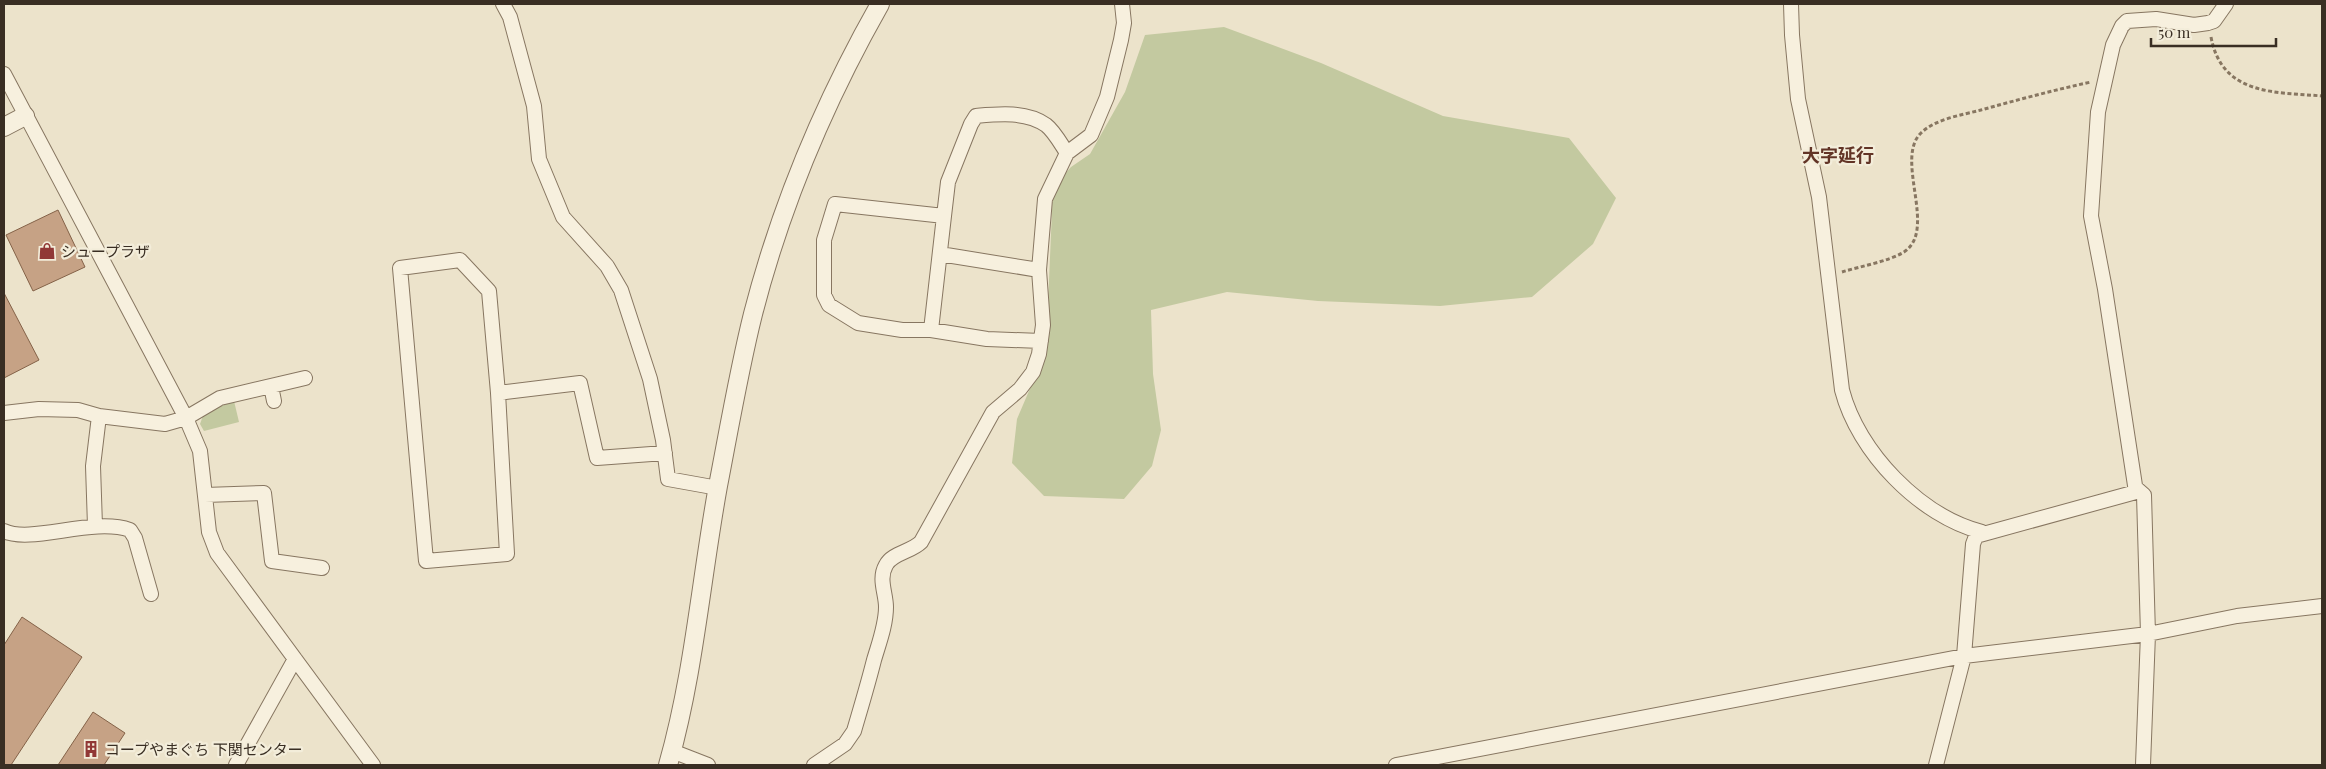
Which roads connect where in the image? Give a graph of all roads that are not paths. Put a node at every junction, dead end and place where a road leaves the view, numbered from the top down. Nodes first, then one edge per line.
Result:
1 (502, 4) edge
2 (880, 4) edge
3 (1122, 4) edge
4 (1791, 4) edge
5 (2226, 4) edge
6 (4, 74) edge
7 (25, 116) junction
8 (4, 127) edge
9 (1067, 153) junction
10 (944, 216) junction
11 (940, 254) junction
12 (1039, 270) junction
13 (931, 330) junction
14 (1041, 341) junction
15 (305, 378) dead end
16 (271, 386) junction
17 (498, 393) junction
18 (274, 401) dead end
19 (4, 413) edge
20 (99, 416) junction
21 (186, 418) junction
22 (665, 453) junction
23 (718, 488) junction
24 (2136, 488) junction
25 (205, 495) junction
26 (95, 526) junction
27 (4, 531) edge
28 (1982, 532) junction
29 (322, 568) dead end
30 (151, 594) dead end
31 (2322, 606) edge
32 (2148, 634) junction
33 (1964, 656) junction
34 (295, 659) junction
35 (670, 758) edge
36 (236, 765) edge
37 (373, 765) edge
38 (708, 765) edge
39 (814, 765) edge
40 (1396, 765) edge
41 (1936, 765) edge
42 (2143, 765) edge

1 - 22 street
2 - 23 street
3 - 9 street
4 - 28 street
5 - 24 street
6 - 7 street
7 - 8 street
7 - 21 street
9 - 10 street
9 - 12 street
10 - 11 street
10 - 13 street
11 - 12 street
11 - 13 street
12 - 14 street
13 - 14 street
14 - 39 street
15 - 16 street
16 - 18 street
16 - 21 street
17 - 17 street
17 - 22 street
19 - 20 street
20 - 21 street
20 - 26 street
21 - 25 street
22 - 23 street
23 - 35 street
24 - 28 street
24 - 32 street
25 - 29 street
25 - 34 street
26 - 27 street
26 - 30 street
28 - 33 street
31 - 32 street
32 - 33 street
32 - 42 street
33 - 40 street
33 - 41 street
34 - 36 street
34 - 37 street
35 - 38 street

